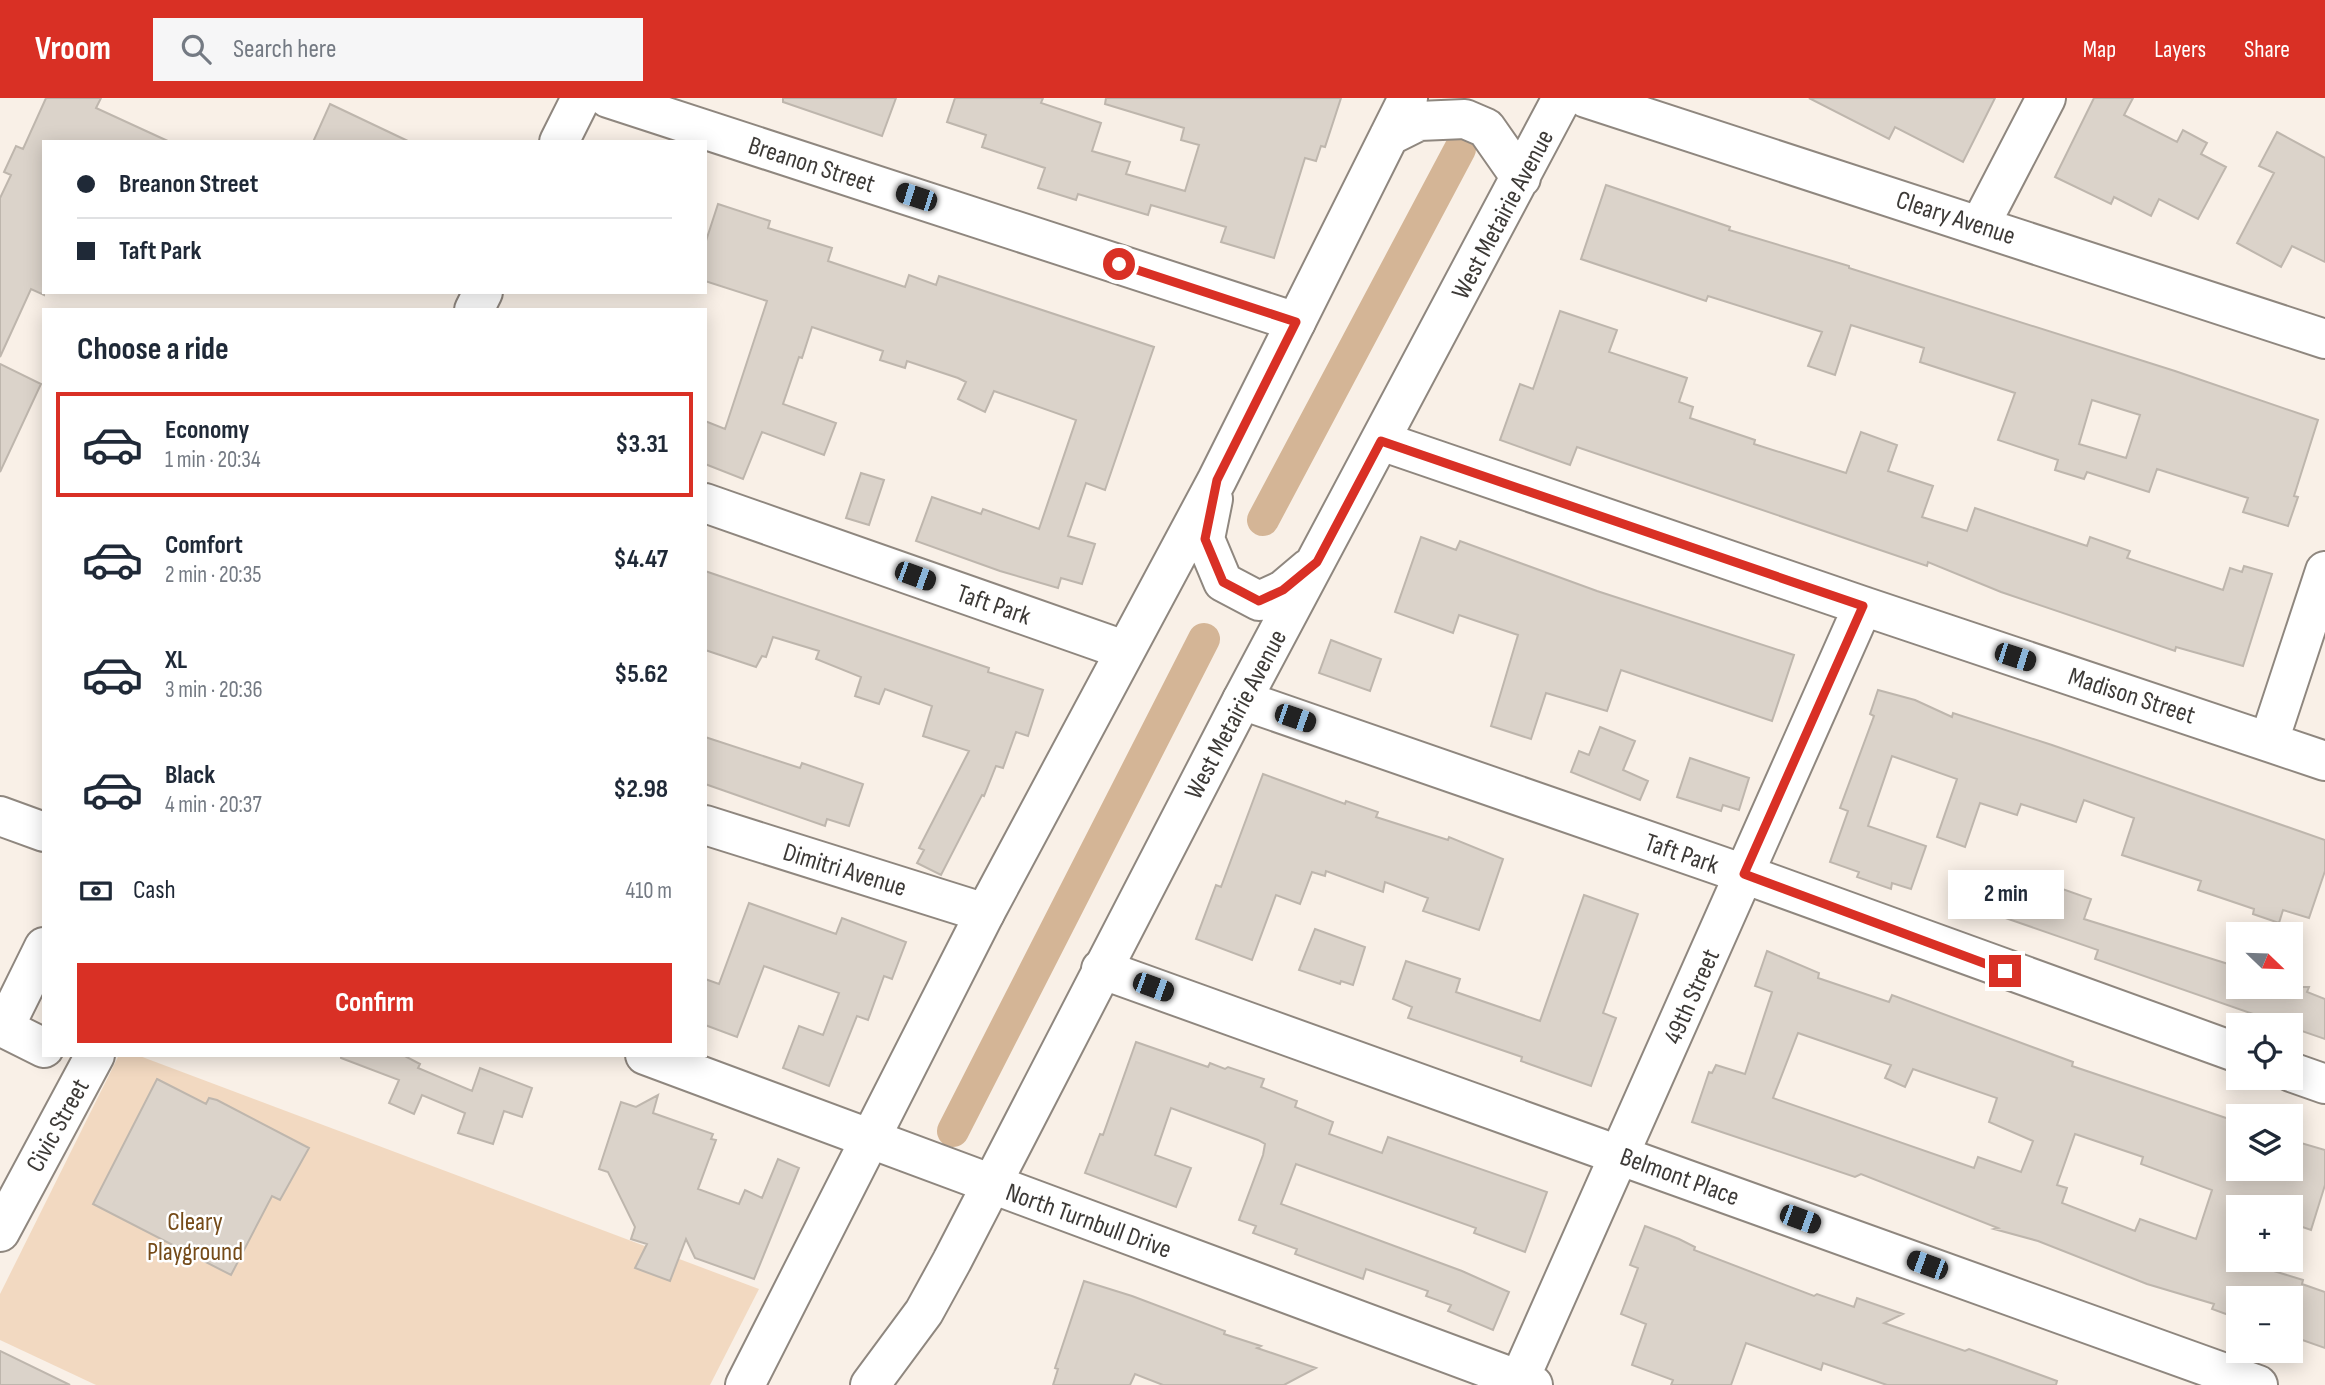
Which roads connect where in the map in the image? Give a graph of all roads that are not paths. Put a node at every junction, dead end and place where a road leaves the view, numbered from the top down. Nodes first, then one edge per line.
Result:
1 (581, 98) edge
2 (608, 98) edge
3 (1408, 98) edge
4 (1562, 98) edge
5 (1586, 98) edge
6 (2046, 98) edge
7 (1389, 136) junction
8 (560, 140) edge
9 (1521, 178) junction
10 (1980, 225) junction
11 (1296, 322) junction
12 (2325, 339) edge
13 (1381, 441) junction
14 (1217, 480) junction
15 (707, 504) edge
16 (1317, 562) junction
17 (2325, 570) edge
18 (1863, 606) junction
19 (1124, 650) junction
20 (1242, 700) junction
21 (2269, 741) junction
22 (2325, 761) edge
23 (0, 816) edge
24 (707, 826) edge
25 (42, 831) edge
26 (1744, 874) junction
27 (985, 913) junction
28 (42, 951) edge
29 (1101, 969) junction
30 (42, 1047) edge
31 (2226, 1049) edge
32 (650, 1057) edge
33 (80, 1060) edge
34 (2303, 1076) edge
35 (2325, 1084) edge
36 (871, 1140) junction
37 (1621, 1154) junction
38 (990, 1183) junction
39 (0, 1232) edge
40 (1523, 1383) edge
41 (745, 1385) edge
42 (870, 1385) edge
43 (2258, 1385) edge

1 - 8 street
2 - 11 street, Breanon Street
3 - 7 street
4 - 9 street, West Metairie Avenue
5 - 10 street, Cleary Avenue
6 - 10 street
7 - 9 street
7 - 11 street
9 - 13 street, West Metairie Avenue
10 - 12 street, Cleary Avenue
11 - 14 street
13 - 16 street, West Metairie Avenue
13 - 18 street, Madison Street
14 - 16 street
14 - 19 street
15 - 19 street, Taft Park
16 - 20 street, West Metairie Avenue
17 - 21 street
18 - 21 street, Madison Street
18 - 26 street, 49th Street
19 - 27 street
20 - 26 street, Taft Park
20 - 29 street, West Metairie Avenue
21 - 22 street, Madison Street
23 - 25 street
24 - 27 street, Dimitri Avenue
26 - 31 street, Taft Park
26 - 37 street, 49th Street
27 - 36 street
28 - 30 street
29 - 37 street, Belmont Place
29 - 38 street, West Metairie Avenue
32 - 36 street, North Turnbull Drive
33 - 39 street, Civic Street
34 - 35 street
36 - 38 street, North Turnbull Drive
36 - 41 street
37 - 40 street, 49th Street
37 - 43 street, Belmont Place
38 - 40 street, North Turnbull Drive
38 - 42 street, West Metairie Avenue

